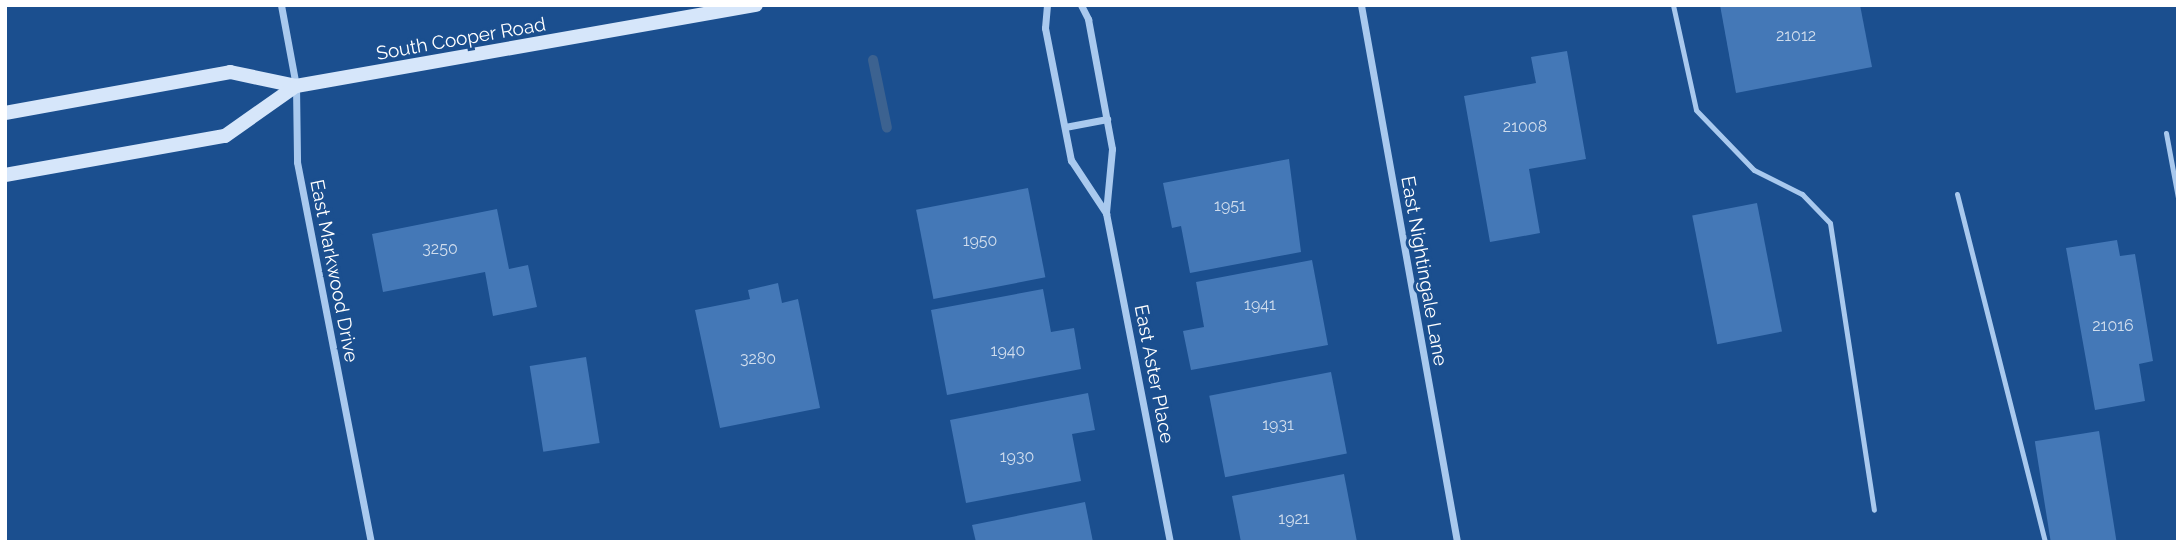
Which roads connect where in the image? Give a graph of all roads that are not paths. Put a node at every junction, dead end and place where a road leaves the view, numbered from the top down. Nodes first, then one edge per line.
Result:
1 (281, 5) edge
2 (756, 5) edge
3 (1048, 5) edge
4 (1081, 5) edge
5 (1361, 5) edge
6 (1673, 5) edge
7 (296, 86) junction
8 (5, 113) edge
9 (1107, 119) junction
10 (1065, 127) junction
11 (2166, 133) dead end
12 (5, 175) edge
13 (1957, 194) dead end
14 (2178, 198) edge
15 (1106, 213) junction
16 (1874, 510) dead end
17 (370, 542) edge
18 (1170, 542) edge
19 (1457, 542) edge
20 (2045, 542) edge

1 - 7 street, East Markwood Drive
2 - 7 main road, South Cooper Road
3 - 10 street, East Aster Place
4 - 9 street, East Aster Place
5 - 19 street, East Nightingale Lane
6 - 16 lane
7 - 8 main road, South Cooper Road
7 - 12 main road, South Cooper Road
7 - 17 street, East Markwood Drive
9 - 10 street
9 - 15 street, East Aster Place
10 - 15 street, East Aster Place
11 - 14 lane
13 - 20 lane
15 - 18 street, East Aster Place

